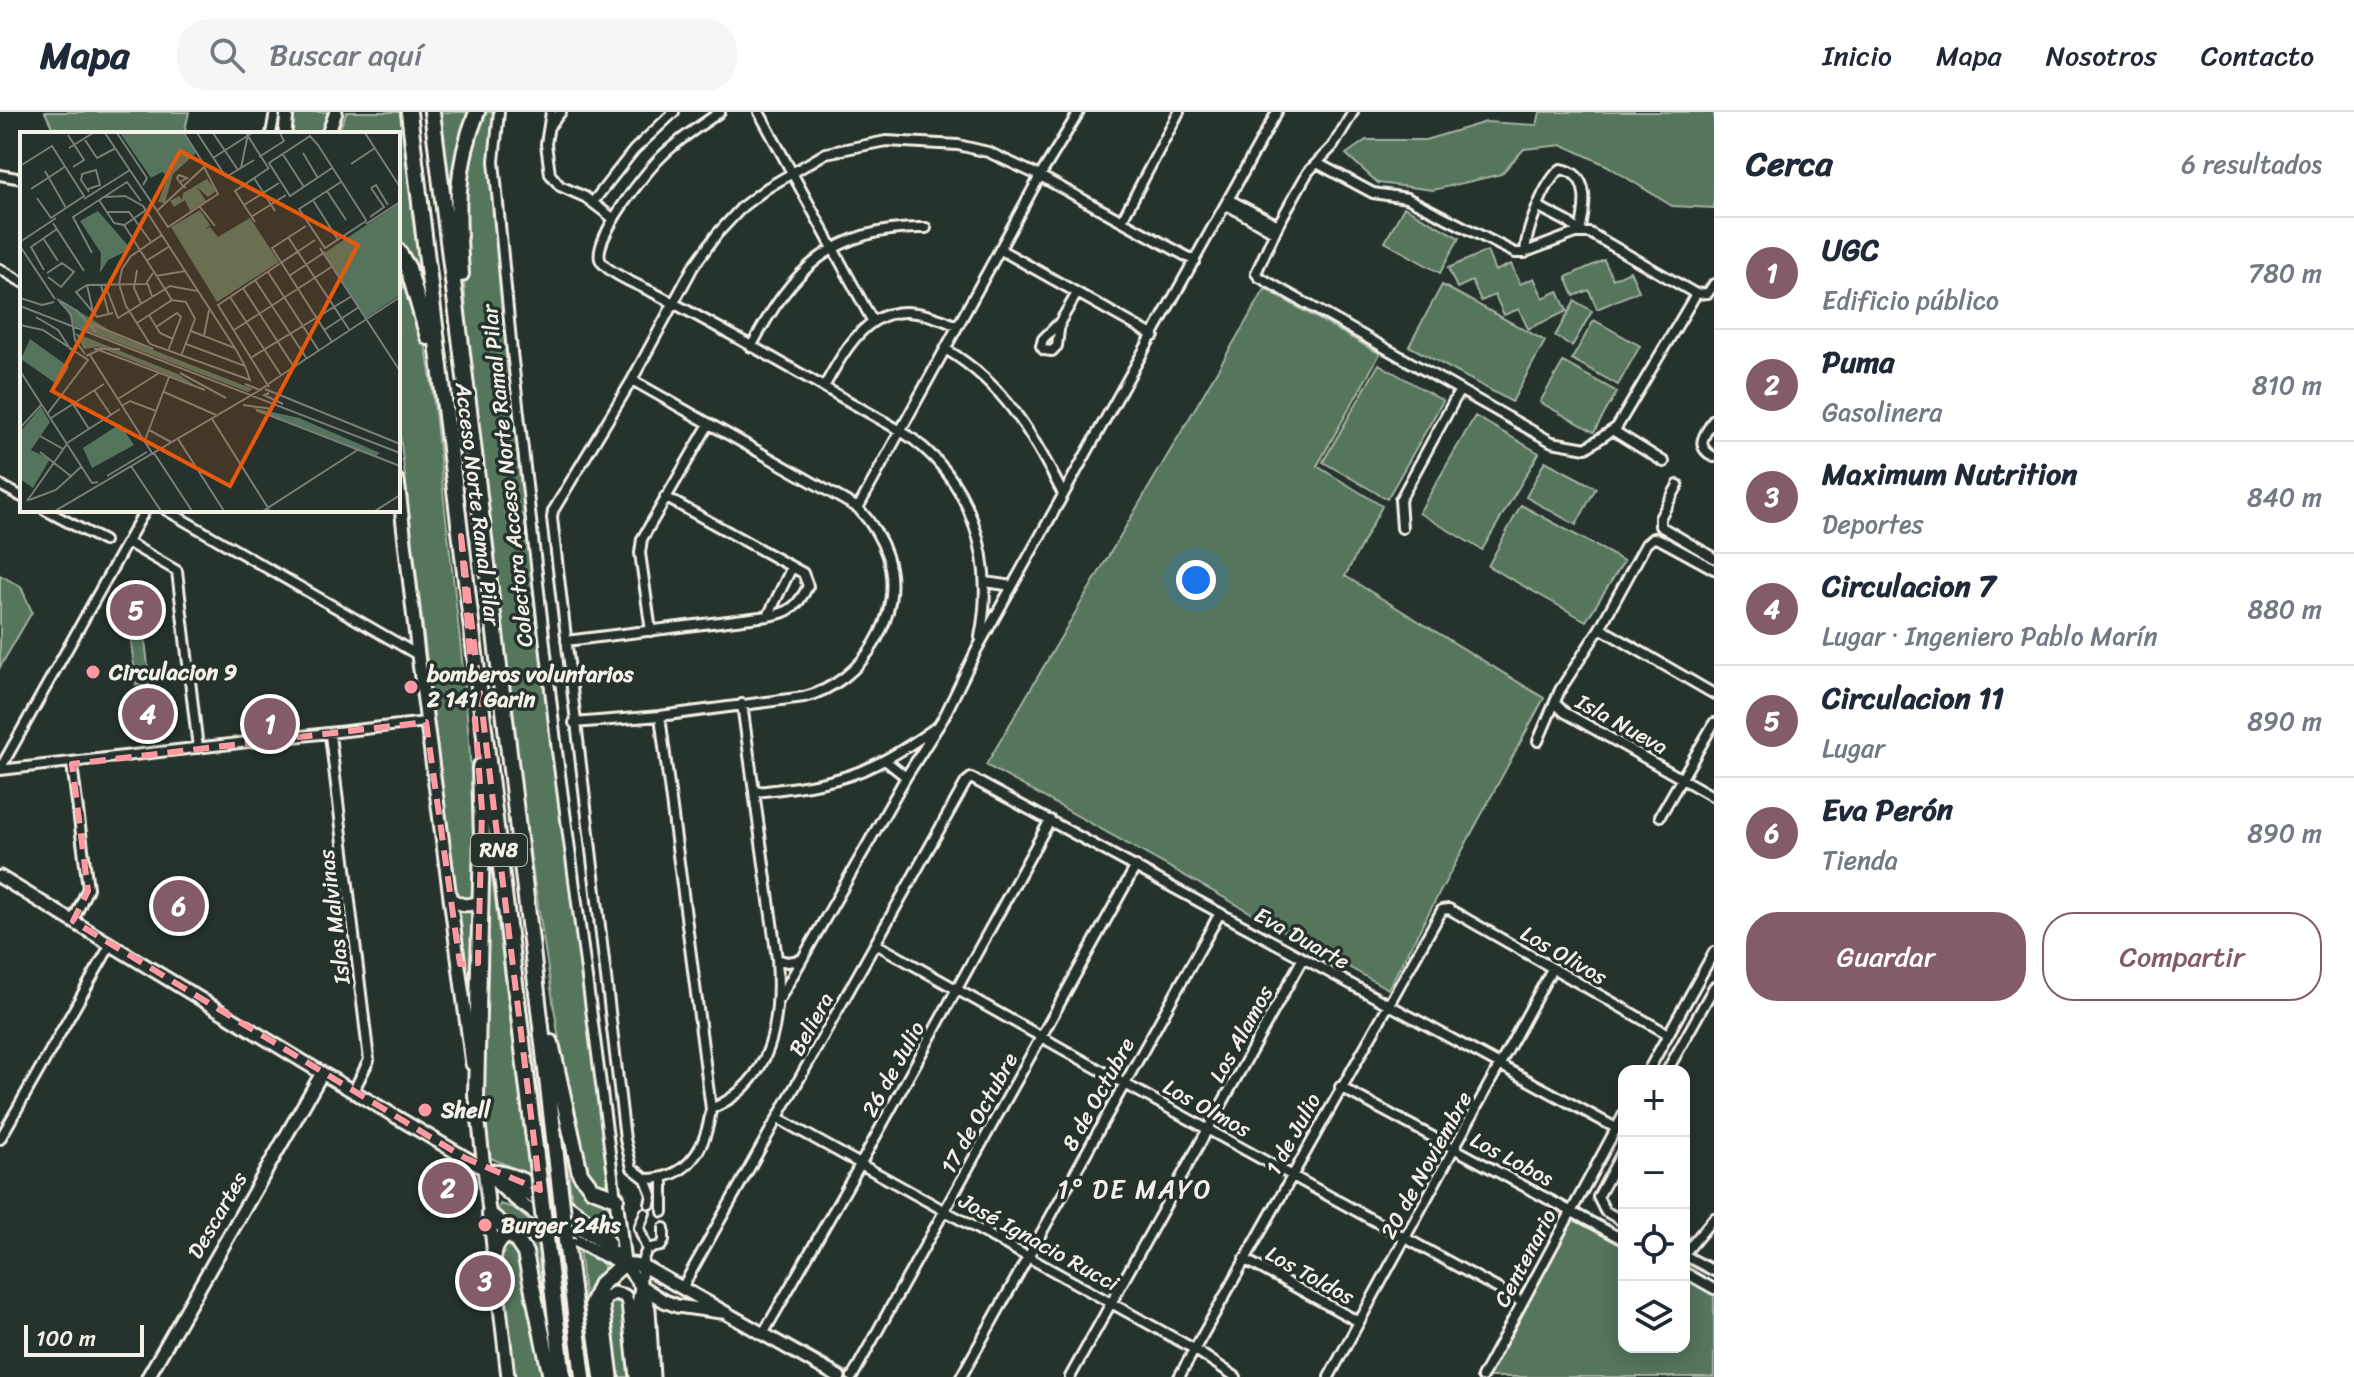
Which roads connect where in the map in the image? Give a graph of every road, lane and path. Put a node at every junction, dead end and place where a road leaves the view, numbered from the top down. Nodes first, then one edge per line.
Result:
1 (275, 112) edge
2 (287, 112) edge
3 (336, 112) edge
4 (409, 112) edge
5 (432, 112) edge
6 (477, 112) edge
7 (499, 112) edge
8 (551, 112) edge
9 (561, 112) edge
10 (674, 112) edge
11 (720, 112) edge
12 (759, 112) edge
13 (1079, 112) edge
14 (1179, 112) edge
15 (1277, 112) edge
16 (1353, 112) edge
17 (548, 128) junction
18 (271, 132) edge
19 (285, 132) edge
20 (329, 132) edge
21 (1317, 163) junction
22 (793, 171) junction
23 (0, 175) edge
24 (1040, 176) junction
25 (20, 179) edge
26 (593, 202) junction
27 (1228, 202) junction
28 (1539, 207) junction
29 (614, 219) junction
30 (1122, 220) junction
31 (926, 228) dead end
32 (1276, 228) junction
33 (1580, 232) junction
34 (834, 248) junction
35 (1001, 250) junction
36 (1525, 253) junction
37 (400, 255) edge
38 (1195, 261) junction
39 (0, 269) edge
40 (20, 279) edge
41 (1714, 284) edge
42 (1696, 294) junction
43 (1076, 295) junction
44 (674, 303) junction
45 (873, 322) junction
46 (1060, 322) dead end
47 (957, 326) junction
48 (1154, 336) junction
49 (751, 347) junction
50 (947, 350) junction
51 (632, 380) junction
52 (441, 382) junction
53 (824, 387) junction
54 (1460, 390) junction
55 (469, 410) junction
56 (1714, 419) edge
57 (709, 424) junction
58 (901, 431) junction
59 (1614, 431) junction
60 (1714, 457) edge
61 (1664, 462) dead end
62 (0, 485) edge
63 (1678, 485) dead end
64 (1063, 494) junction
65 (20, 496) edge
66 (665, 497) junction
67 (400, 498) edge
68 (858, 508) junction
69 (49, 512) edge
70 (144, 512) edge
71 (169, 512) edge
72 (1402, 528) dead end
73 (461, 536) junction
74 (104, 541) dead end
75 (127, 542) junction
76 (1714, 558) edge
77 (792, 567) junction
78 (1714, 569) edge
79 (986, 582) junction
80 (1012, 586) junction
81 (768, 616) junction
82 (1600, 628) junction
83 (651, 631) junction
84 (566, 641) junction
85 (977, 649) junction
86 (418, 655) junction
87 (1714, 694) edge
88 (1555, 703) junction
89 (742, 704) junction
90 (660, 716) junction
91 (426, 722) junction
92 (574, 723) junction
93 (1714, 723) edge
94 (939, 725) junction
95 (330, 735) junction
96 (1538, 741) dead end
97 (198, 748) junction
98 (886, 761) junction
99 (72, 764) junction
100 (0, 770) edge
101 (906, 777) junction
102 (971, 778) joint
103 (1682, 778) junction
104 (756, 792) junction
105 (1714, 797) edge
106 (1660, 816) dead end
107 (1050, 820) junction
108 (1136, 866) junction
109 (0, 877) edge
110 (450, 898) junction
111 (480, 901) junction
112 (1442, 910) joint
113 (1220, 913) junction
114 (73, 921) junction
115 (111, 944) junction
116 (876, 944) junction
117 (532, 948) junction
118 (1714, 952) edge
119 (1303, 958) junction
120 (777, 959) junction
121 (801, 960) junction
122 (1552, 969) junction
123 (1714, 987) edge
124 (958, 989) junction
125 (780, 998) junction
126 (1388, 1005) junction
127 (1668, 1034) junction
128 (1042, 1037) junction
129 (1651, 1065) edge
130 (1670, 1065) edge
131 (1501, 1066) junction
132 (322, 1073) junction
133 (1125, 1084) junction
134 (1340, 1087) junction
135 (353, 1092) junction
136 (476, 1096) junction
137 (711, 1109) junction
138 (779, 1119) junction
139 (1618, 1124) edge
140 (1616, 1128) junction
141 (1209, 1130) junction
142 (0, 1139) edge
143 (1454, 1149) junction
144 (1618, 1160) edge
145 (861, 1163) junction
146 (484, 1169) junction
147 (1291, 1175) junction
148 (663, 1178) junction
149 (646, 1179) junction
150 (616, 1198) junction
151 (650, 1204) dead end
152 (946, 1210) junction
153 (1570, 1211) junction
154 (663, 1212) dead end
155 (645, 1213) dead end
156 (490, 1215) junction
157 (1714, 1218) edge
158 (1618, 1219) edge
159 (664, 1228) dead end
160 (514, 1235) junction
161 (1618, 1237) edge
162 (1406, 1239) junction
163 (1690, 1247) edge
164 (647, 1249) junction
165 (494, 1254) junction
166 (1028, 1257) junction
167 (1690, 1257) edge
168 (1244, 1259) junction
169 (624, 1263) junction
170 (643, 1266) junction
171 (1714, 1271) edge
172 (1690, 1275) edge
173 (641, 1286) junction
174 (682, 1288) junction
175 (1714, 1289) edge
176 (664, 1301) junction
177 (1522, 1302) junction
178 (1113, 1304) junction
179 (721, 1312) junction
180 (1359, 1322) junction
181 (766, 1330) junction
182 (1194, 1349) junction
183 (854, 1374) edge
184 (148, 1377) edge
185 (508, 1377) edge
186 (551, 1377) edge
187 (563, 1377) edge
188 (583, 1377) edge
189 (602, 1377) edge
190 (612, 1377) edge
191 (636, 1377) edge
192 (644, 1377) edge
193 (653, 1377) edge
194 (839, 1377) edge
195 (961, 1377) edge
196 (1070, 1377) edge
197 (1179, 1377) edge
198 (1236, 1377) edge
199 (1329, 1377) edge
200 (1482, 1377) edge

1 - 18 street
2 - 19 street
3 - 20 street
4 - 52 highway, Acceso Norte Ramal Pilar / RN8
5 - 55 highway, Acceso Norte Ramal Pilar / RN8
6 - 55 highway
7 - 150 street, Colectora Acceso Norte Ramal Pilar
8 - 17 street
9 - 17 street
10 - 26 street
11 - 29 street
12 - 22 street
13 - 24 street
14 - 30 street
15 - 27 street
16 - 21 street
17 - 26 street
21 - 32 street
21 - 36 street
22 - 24 street
22 - 34 street
22 - 44 street
23 - 25 street
24 - 30 street
24 - 35 street
26 - 29 street
27 - 32 street
27 - 38 street
28 - 33 street
28 - 33 street
28 - 36 street
29 - 44 street
30 - 38 street
31 - 34 street
32 - 54 street
33 - 36 street
33 - 42 street
34 - 45 street
34 - 49 street
35 - 43 street
35 - 47 street
37 - 52 highway
38 - 48 street
39 - 40 street
41 - 42 street
42 - 59 street
43 - 46 street
43 - 48 street
44 - 49 street
44 - 51 street
45 - 47 street
45 - 53 street
47 - 50 street
48 - 64 street
49 - 53 street
50 - 58 street
50 - 64 street
51 - 57 street
51 - 84 street
52 - 73 highway, Acceso Norte Ramal Pilar / RN8
53 - 58 street
54 - 59 street
54 - 72 street
55 - 117 highway, Acceso Norte Ramal Pilar / RN8
56 - 60 street
57 - 66 street
57 - 68 street
58 - 68 street
58 - 79 street
59 - 61 street
62 - 65 street
63 - 76 street
64 - 80 street
66 - 77 street
66 - 83 street
67 - 86 street
68 - 89 street
69 - 74 street
70 - 75 street
71 - 86 street
73 - 111 highway
73 - 187 highway, Acceso Norte Ramal Pilar / RN8, bridge
75 - 97 street
75 - 100 street
77 - 81 street
77 - 81 street
78 - 82 street
79 - 80 street
79 - 85 street
80 - 85 street
81 - 83 street
82 - 87 street
82 - 88 street
83 - 84 street
84 - 92 street
85 - 94 street
86 - 91 street
88 - 96 street
88 - 103 street, Isla Nueva
89 - 90 street
89 - 104 street
90 - 92 street
90 - 137 street
91 - 95 street
91 - 110 street
92 - 149 street
93 - 103 street
94 - 98 street
94 - 101 street
95 - 97 street
95 - 135 street, Islas Malvinas
97 - 99 street
98 - 101 street
98 - 104 street
99 - 100 street
99 - 114 street
101 - 121 street
102 - 107 street, Eva Duarte
102 - 116 street, Beliera
103 - 105 street, Isla Nueva
103 - 106 street
104 - 120 street
107 - 108 street, Eva Duarte
107 - 124 street, 26 de Julio
108 - 113 street, Eva Duarte
108 - 128 street, 17 de Octubre
109 - 114 street
110 - 111 street
110 - 136 street
111 - 136 highway
112 - 122 street, Los Olivos
112 - 126 street, 1 de Julio
113 - 119 street, Eva Duarte
113 - 133 street, 8 de Octubre
114 - 115 street
115 - 132 street
115 - 142 street
116 - 124 street, Los Olmos
116 - 138 street, Beliera
117 - 150 highway
117 - 188 highway, Acceso Norte Ramal Pilar / RN8, bridge
118 - 127 street
119 - 126 street, Eva Duarte
119 - 141 street, Los Alamos
120 - 121 street
120 - 125 street
121 - 125 street
122 - 127 street, Los Olivos
122 - 131 street, 20 de Noviembre
123 - 130 street
124 - 128 street, Los Olmos
124 - 145 street, 26 de Julio
125 - 137 street
126 - 131 street, Eva Duarte
126 - 134 street, 1 de Julio
127 - 129 street
128 - 133 street, Los Olmos
128 - 152 street, 17 de Octubre
131 - 140 street, Eva Duarte
131 - 143 street, 20 de Noviembre
132 - 135 street
132 - 184 street, Descartes
133 - 141 street, Los Olmos
133 - 166 street, 8 de Octubre
134 - 143 street, Los Lobos
134 - 147 street, 1 de Julio
135 - 146 street
136 - 146 street
137 - 148 street
138 - 145 street, José Ignacio Rucci
138 - 174 street, Beliera
139 - 140 street, Centenario
140 - 153 street, Centenario
141 - 147 street, Los Olmos
141 - 178 street, Los Alamos
143 - 153 street, Los Lobos
143 - 162 street, 20 de Noviembre
144 - 158 street
145 - 152 street, José Ignacio Rucci
145 - 181 street, 26 de Julio
146 - 156 street
146 - 169 street
147 - 162 street, Los Olmos
147 - 168 street, 1 de Julio
148 - 149 street
148 - 154 street
149 - 151 street
150 - 169 street, Colectora Acceso Norte Ramal Pilar
152 - 166 street, José Ignacio Rucci
152 - 183 street, 17 de Octubre
153 - 161 street, Los Lobos
153 - 177 street, Centenario
155 - 164 street
156 - 160 highway
156 - 165 street
157 - 163 street
159 - 164 street
160 - 165 highway
160 - 186 highway
162 - 177 street, Los Olmos
162 - 180 street, 20 de Noviembre
164 - 170 street
165 - 185 street
166 - 178 street, José Ignacio Rucci
166 - 195 street, 8 de Octubre
167 - 171 street
168 - 180 street, Los Toldos
168 - 182 street, 1 de Julio
169 - 170 street
169 - 173 street
169 - 189 highway
170 - 173 street
170 - 174 street
172 - 175 street
173 - 176 street
173 - 192 street
173 - 193 street
174 - 176 street
174 - 179 street
176 - 179 street
177 - 200 street, Centenario
178 - 182 street, José Ignacio Rucci
178 - 196 street, Los Alamos
179 - 181 street
180 - 199 street, 20 de Noviembre
181 - 194 street
182 - 197 street, 1 de Julio
182 - 198 street, José Ignacio Rucci
190 - 191 street

